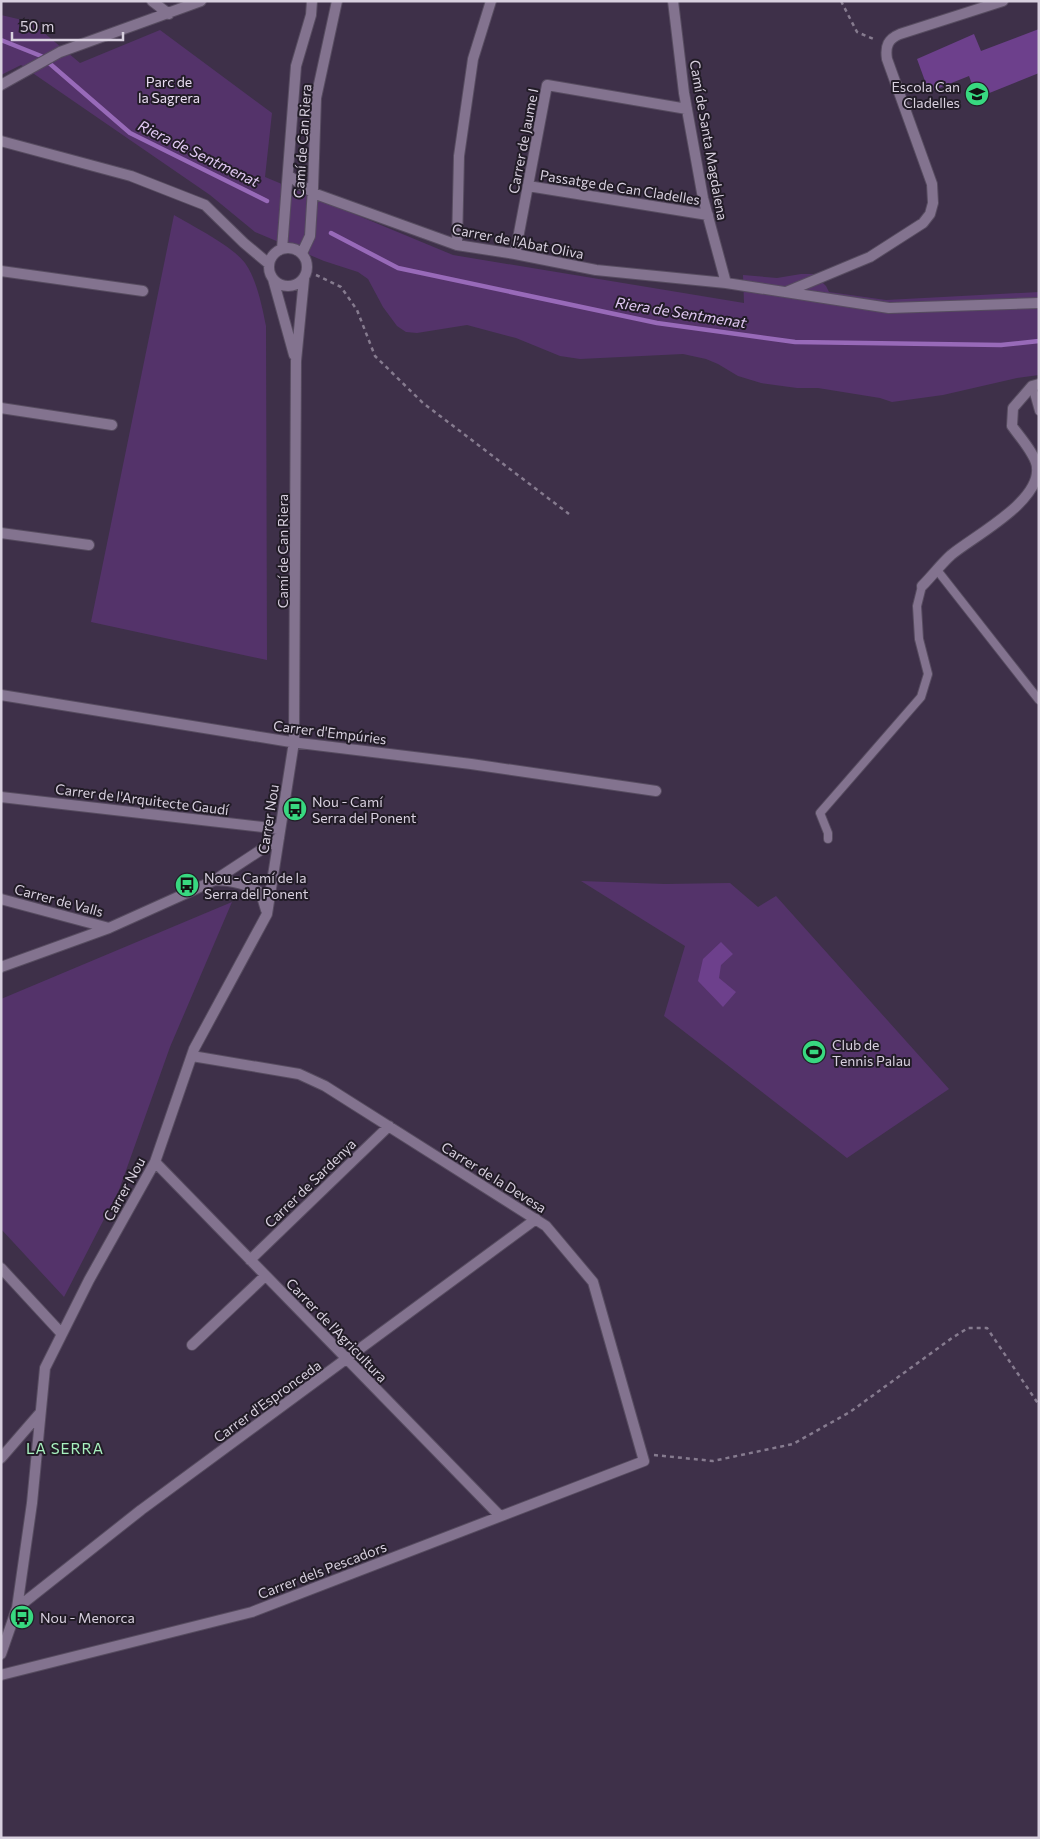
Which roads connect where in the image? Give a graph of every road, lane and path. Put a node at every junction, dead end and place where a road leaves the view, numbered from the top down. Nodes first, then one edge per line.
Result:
1 (152, 1) edge
2 (202, 1) edge
3 (312, 1) edge
4 (337, 1) edge
5 (491, 1) edge
6 (673, 1) edge
7 (841, 1) edge
8 (1003, 1) edge
9 (169, 14) junction
10 (887, 44) junction
11 (1, 85) edge
12 (687, 109) junction
13 (1, 141) edge
14 (288, 175) junction
15 (528, 186) junction
16 (313, 193) junction
17 (708, 215) junction
18 (457, 245) junction
19 (282, 249) junction
20 (302, 253) junction
21 (515, 254) junction
22 (269, 264) junction
23 (1, 270) edge
24 (306, 276) junction
25 (273, 279) junction
26 (726, 283) junction
27 (143, 291) dead end
28 (786, 292) junction
29 (1039, 303) edge
30 (296, 361) junction
31 (1036, 385) edge
32 (1, 408) edge
33 (1039, 411) edge
34 (112, 425) dead end
35 (569, 514) dead end
36 (1, 533) edge
37 (89, 545) dead end
38 (936, 570) junction
39 (922, 586) joint
40 (1, 695) edge
41 (1039, 700) edge
42 (294, 742) junction
43 (656, 791) dead end
44 (1, 797) edge
45 (280, 833) junction
46 (828, 839) dead end
47 (215, 880) junction
48 (1, 899) edge
49 (267, 914) junction
50 (109, 928) junction
51 (1, 968) edge
52 (192, 1056) junction
53 (389, 1126) junction
54 (155, 1162) junction
55 (536, 1219) junction
56 (250, 1260) junction
57 (1, 1268) edge
58 (265, 1276) junction
59 (62, 1334) junction
60 (192, 1345) dead end
61 (347, 1359) junction
62 (1039, 1405) edge
63 (40, 1413) junction
64 (1, 1458) edge
65 (643, 1459) junction
66 (500, 1516) junction
67 (17, 1608) junction
68 (1, 1654) edge
69 (1, 1675) edge

1 - 9 street
2 - 9 street
3 - 14 street, Camí de Can Riera
4 - 16 street, Camí de Can Riera
5 - 18 street
6 - 12 street, Camí de Santa Magdalena
7 - 10 path
8 - 10 street
9 - 11 street
10 - 28 street
12 - 15 street, Carrer de Jaume I
12 - 17 street, Camí de Santa Magdalena
13 - 22 street
14 - 16 street, Carrer de l'Abat Oliva
14 - 19 street, Camí de Can Riera
15 - 17 street, Passatge de Can Cladelles
15 - 21 street, Carrer de Jaume I
16 - 18 street, Carrer de l'Abat Oliva
16 - 20 street, Camí de Can Riera
17 - 26 street, Camí de Santa Magdalena
18 - 21 street, Carrer de l'Abat Oliva
19 - 20 street
19 - 22 street
20 - 24 street
21 - 26 street, Carrer de l'Abat Oliva
22 - 25 street
23 - 27 street
24 - 25 street
24 - 30 street, Camí de Can Riera
24 - 35 path
25 - 30 street, Camí de Can Riera
26 - 28 street, Carrer de l'Abat Oliva
28 - 29 street, Carrer de l'Abat Oliva
30 - 42 street, Camí de Can Riera
31 - 33 lane
31 - 38 street
32 - 34 street
36 - 37 street
38 - 39 street
38 - 41 lane
39 - 46 lane
40 - 42 street, Carrer d'Empúries
42 - 43 street, Carrer d'Empúries
42 - 45 street, Carrer Nou
44 - 45 street, Carrer de l'Arquitecte Gaudí
45 - 47 street
45 - 49 street, Carrer Nou
47 - 49 street
47 - 50 street
48 - 50 street, Carrer de Valls
49 - 52 street, Carrer Nou
50 - 51 street
52 - 53 street, Carrer de la Devesa
52 - 54 street, Carrer Nou
53 - 55 street, Carrer de la Devesa
53 - 56 street, Carrer de Sardenya
54 - 56 street, Carrer de l'Agricultura
54 - 59 street, Carrer Nou
55 - 61 street, Carrer d'Espronceda
55 - 65 street, Carrer de la Devesa
56 - 58 street, Carrer de l'Agricultura
57 - 59 street
58 - 60 street
58 - 61 street, Carrer de l'Agricultura
59 - 63 street, Carrer Nou
61 - 66 street, Carrer de l'Agricultura
61 - 67 street, Carrer d'Espronceda
62 - 65 path
63 - 64 street
63 - 67 street, Carrer Nou
65 - 66 street, Carrer dels Pescadors
66 - 69 street, Carrer dels Pescadors
67 - 68 street, Carrer Nou

